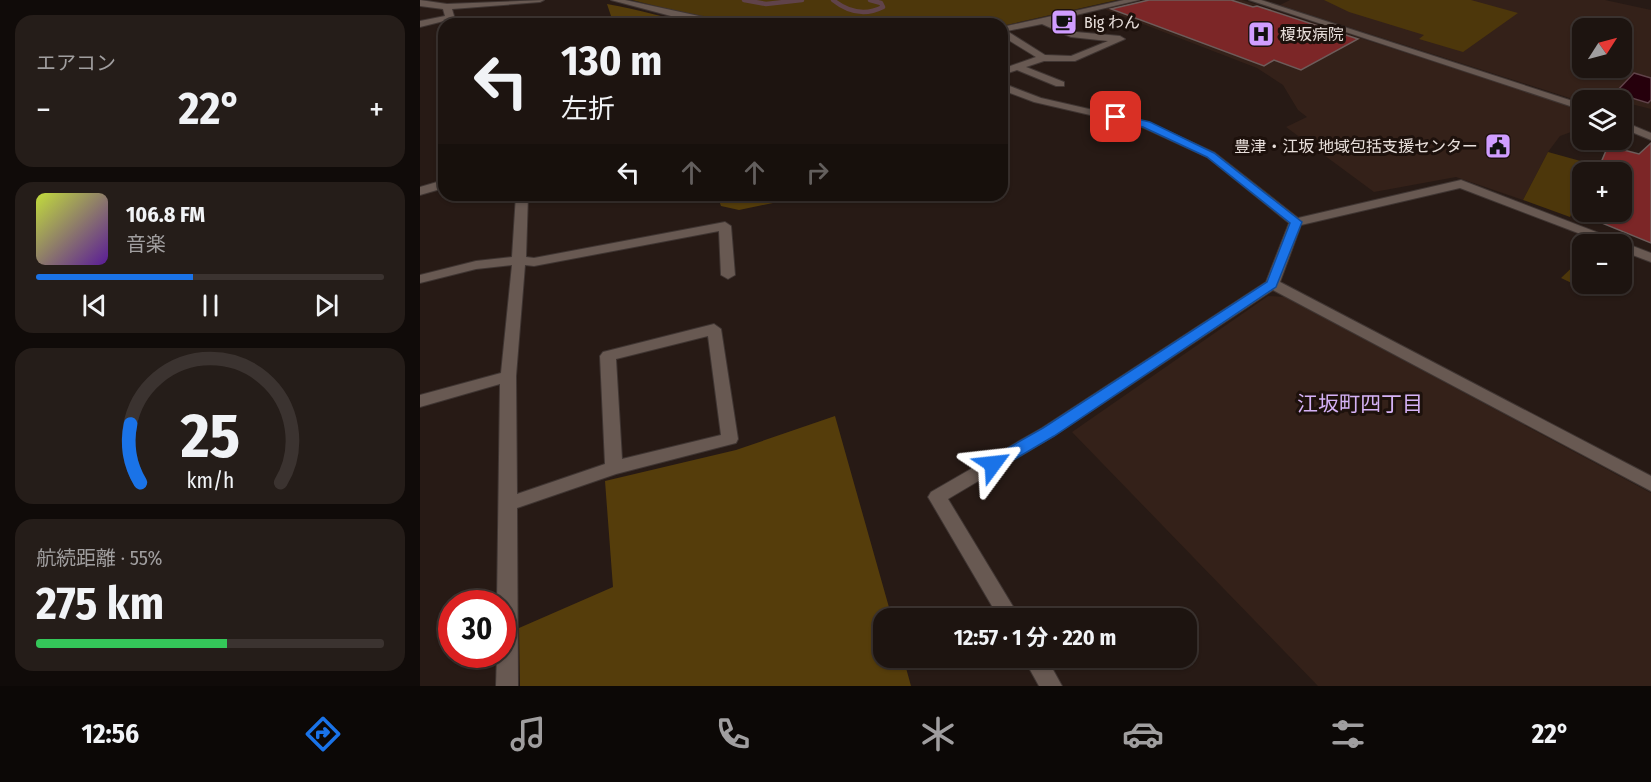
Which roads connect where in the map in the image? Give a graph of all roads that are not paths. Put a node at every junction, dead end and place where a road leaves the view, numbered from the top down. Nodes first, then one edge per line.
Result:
1 (540, 0) edge
2 (615, 0) edge
3 (1135, 0) edge
4 (1252, 0) edge
5 (420, 3) edge
6 (449, 12) junction
7 (454, 18) edge
8 (693, 18) edge
9 (1043, 21) junction
10 (420, 24) edge
11 (1008, 30) edge
12 (1008, 35) edge
13 (1043, 58) junction
14 (1017, 67) junction
15 (1008, 70) edge
16 (1060, 84) dead end
17 (1008, 88) edge
18 (1572, 104) edge
19 (1632, 128) edge
20 (1651, 137) edge
21 (438, 186) edge
22 (420, 191) edge
23 (522, 201) edge
24 (1296, 222) junction
25 (1591, 234) edge
26 (1632, 250) edge
27 (1651, 258) edge
28 (519, 260) junction
29 (728, 275) dead end
30 (420, 279) edge
31 (1272, 284) junction
32 (508, 376) junction
33 (420, 401) edge
34 (614, 468) junction
35 (1651, 484) edge
36 (508, 504) junction
37 (1004, 608) edge
38 (1040, 668) edge
39 (507, 686) edge
40 (1051, 686) edge

1 - 6 street
2 - 8 street
3 - 9 street
4 - 18 street
5 - 6 street
6 - 7 street
6 - 10 street
9 - 11 street
9 - 13 street
12 - 13 street
13 - 14 street
14 - 15 street
14 - 16 street
17 - 24 street
19 - 20 street
21 - 22 street
23 - 28 street
24 - 25 street
24 - 31 street
26 - 27 street
28 - 29 street
28 - 30 street
28 - 32 street
31 - 35 street
31 - 37 street
32 - 33 street
32 - 36 street
34 - 34 street
34 - 36 street
36 - 39 street
38 - 40 street

